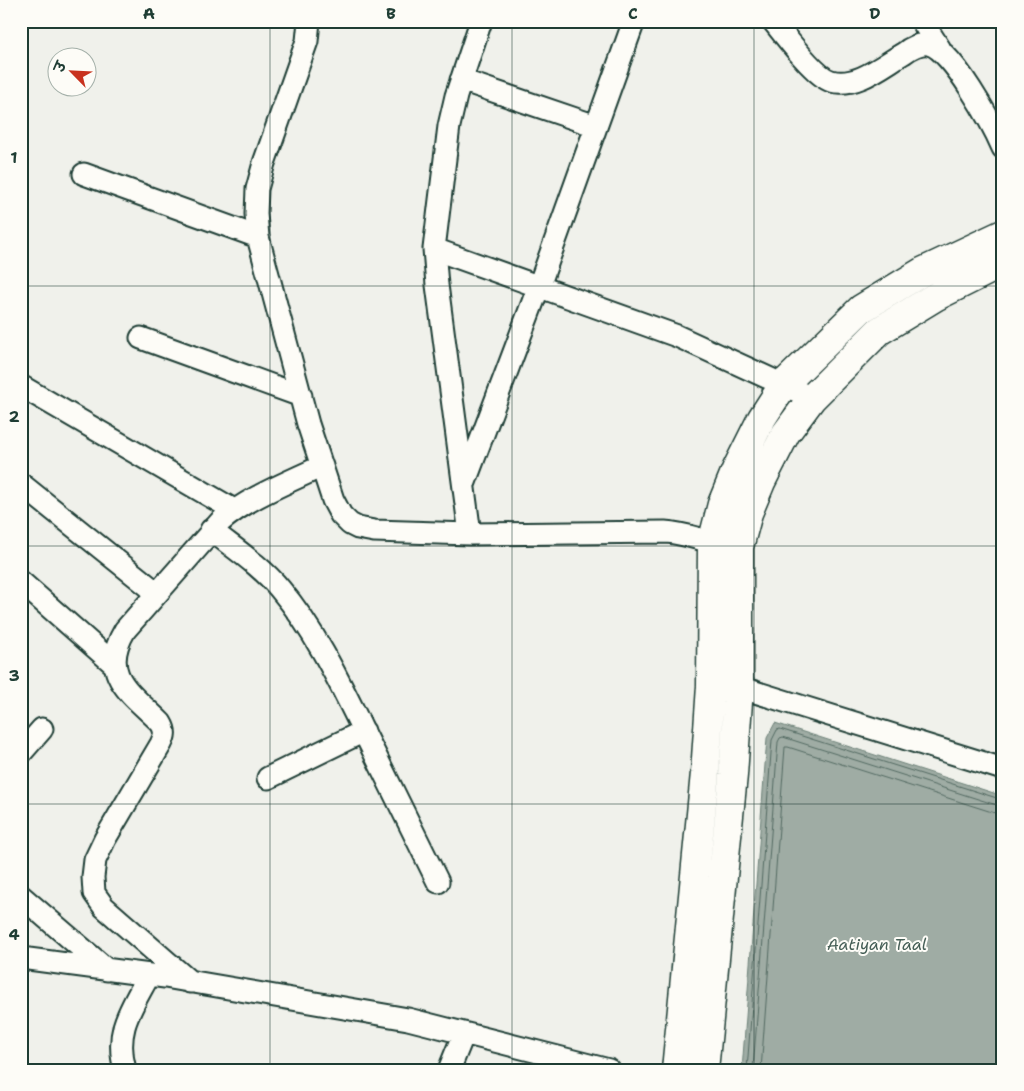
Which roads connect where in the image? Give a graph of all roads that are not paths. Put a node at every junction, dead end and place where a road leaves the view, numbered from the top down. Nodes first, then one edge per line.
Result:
1 (309, 21) edge
2 (481, 21) edge
3 (634, 21) edge
4 (773, 21) edge
5 (922, 21) edge
6 (940, 49) junction
7 (461, 80) junction
8 (596, 126) junction
9 (1003, 148) edge
10 (84, 174) dead end
11 (1003, 234) edge
12 (258, 237) junction
13 (434, 249) junction
14 (1003, 263) edge
15 (539, 286) junction
16 (141, 338) dead end
17 (784, 384) junction
18 (21, 386) edge
19 (301, 396) junction
20 (812, 398) junction
21 (322, 466) junction
22 (21, 484) edge
23 (464, 485) junction
24 (234, 510) junction
25 (211, 530) junction
26 (470, 534) junction
27 (712, 543) junction
28 (739, 547) junction
29 (21, 582) edge
30 (157, 593) junction
31 (114, 664) junction
32 (739, 687) junction
33 (42, 729) dead end
34 (364, 731) junction
35 (21, 753) edge
36 (999, 763) edge
37 (268, 778) dead end
38 (438, 882) dead end
39 (21, 896) edge
40 (21, 958) edge
41 (107, 970) junction
42 (149, 975) junction
43 (190, 982) junction
44 (464, 1033) junction
45 (125, 1070) edge
46 (449, 1070) edge
47 (609, 1070) edge
48 (676, 1070) edge
49 (704, 1070) edge

1 - 12 street
2 - 7 street
3 - 8 street
4 - 6 street
5 - 6 street
6 - 9 street
7 - 8 street
7 - 13 street
8 - 15 street
10 - 12 street
11 - 17 street
12 - 19 street
13 - 15 street
13 - 23 street
14 - 20 street
15 - 17 street
15 - 23 street
16 - 19 street
17 - 20 street
17 - 27 street
18 - 24 street
19 - 21 street
20 - 28 street
21 - 24 street
21 - 26 street
22 - 30 street
23 - 26 street
24 - 25 street
25 - 30 street
25 - 34 street
26 - 27 street
27 - 28 street
27 - 48 street
28 - 32 street
29 - 31 street
30 - 31 street
31 - 43 street
32 - 36 street
32 - 49 street
33 - 35 street
34 - 37 street
34 - 38 street
39 - 41 street
40 - 41 street
41 - 42 street
42 - 43 street
42 - 45 street
43 - 44 street
44 - 46 street
44 - 47 street

